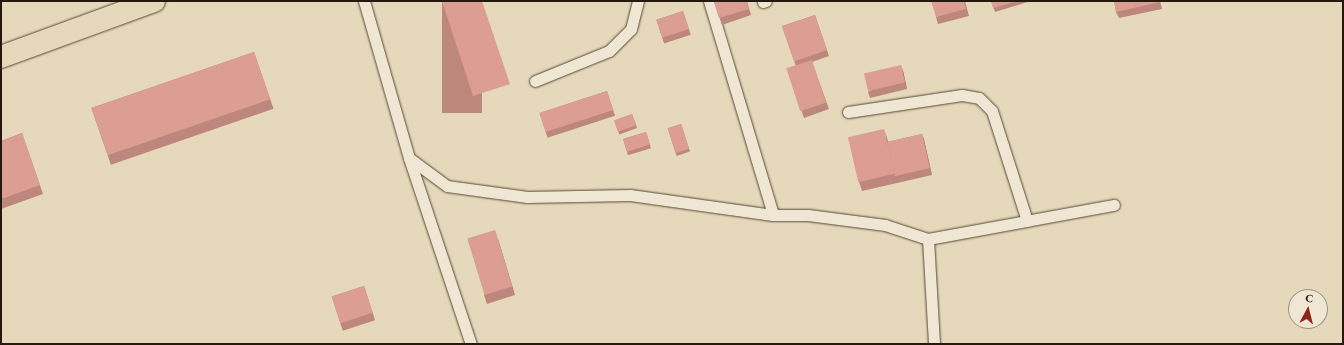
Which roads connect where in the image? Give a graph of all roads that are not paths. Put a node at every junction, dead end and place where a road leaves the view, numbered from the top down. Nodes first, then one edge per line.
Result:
1 (154, 1) edge
2 (364, 1) edge
3 (638, 1) edge
4 (709, 1) edge
5 (1, 57) edge
6 (535, 81) dead end
7 (848, 112) dead end
8 (409, 158) junction
9 (1114, 205) dead end
10 (774, 215) junction
11 (1028, 221) junction
12 (928, 239) junction
13 (471, 344) edge
14 (934, 344) edge

1 - 5 highway
2 - 8 lane
3 - 6 lane
4 - 10 lane
7 - 11 lane
8 - 10 lane
8 - 13 lane
9 - 11 lane
10 - 12 lane
11 - 12 lane
12 - 14 lane

